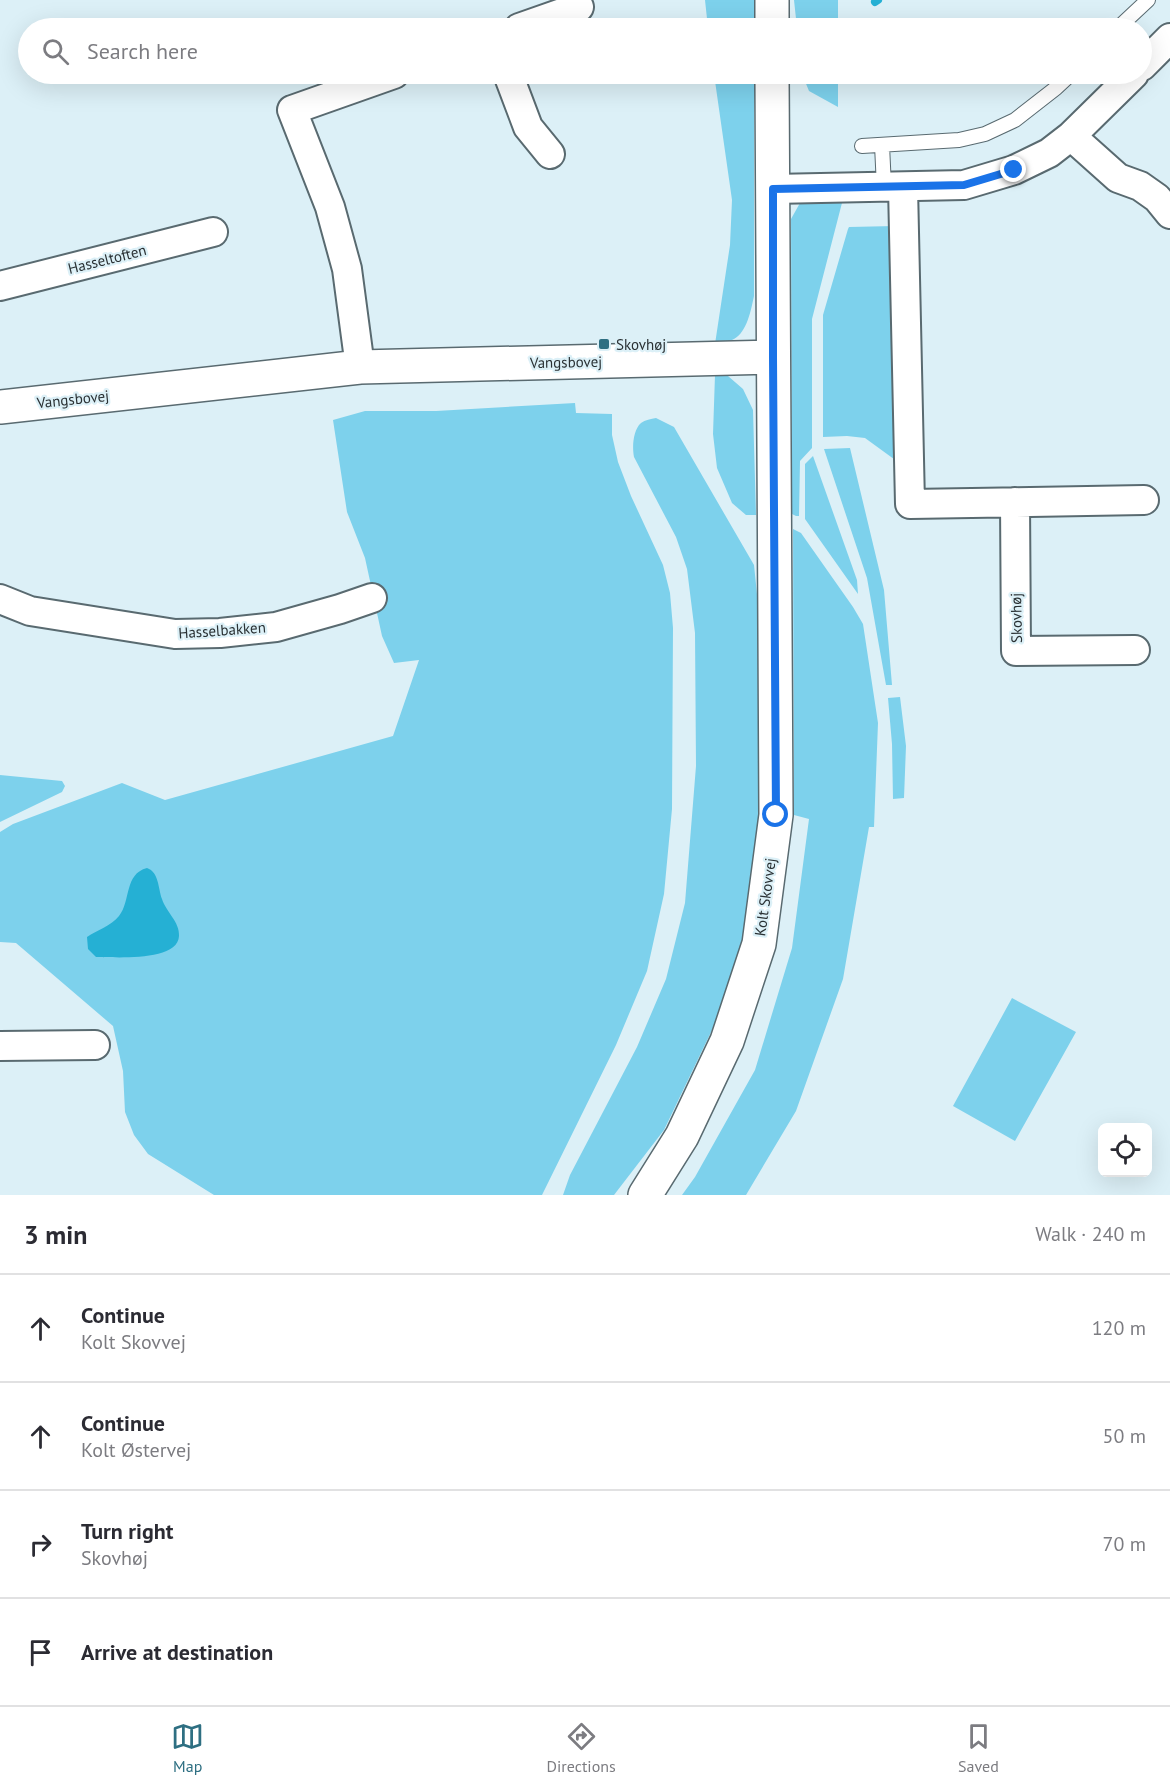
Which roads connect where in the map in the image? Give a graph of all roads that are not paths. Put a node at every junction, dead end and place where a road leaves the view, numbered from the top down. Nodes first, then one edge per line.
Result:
1 (772, 0) edge
2 (1148, 0) edge
3 (579, 7) dead end
4 (548, 18) edge
5 (772, 18) edge
6 (1129, 18) edge
7 (1170, 38) edge
8 (1152, 56) edge
9 (366, 84) edge
10 (512, 84) edge
11 (772, 84) edge
12 (1060, 84) edge
13 (1124, 84) edge
14 (1071, 136) junction
15 (882, 145) junction
16 (862, 146) dead end
17 (550, 154) dead end
18 (894, 187) junction
19 (773, 189) junction
20 (1170, 214) edge
21 (213, 232) dead end
22 (0, 286) edge
23 (773, 357) junction
24 (360, 366) junction
25 (1, 404) edge
26 (1144, 500) dead end
27 (1015, 502) junction
28 (372, 598) dead end
29 (0, 599) edge
30 (1135, 650) dead end
31 (95, 1045) dead end
32 (0, 1047) edge
33 (645, 1195) edge

1 - 5 street
2 - 6 lane
3 - 4 street
7 - 8 street
9 - 24 street
10 - 17 street
11 - 19 street, Kolt Skovvej
12 - 15 lane
13 - 14 street
14 - 18 street
14 - 20 street
15 - 16 lane
15 - 18 lane
18 - 19 street
18 - 27 street
19 - 23 street, Kolt Skovvej
21 - 22 street, Hasseltoften
23 - 24 street, Vangsbovej
23 - 33 street, Kolt Skovvej
24 - 25 street, Vangsbovej
26 - 27 street
27 - 30 street, Skovhøj
28 - 29 street, Hasselbakken
31 - 32 street

